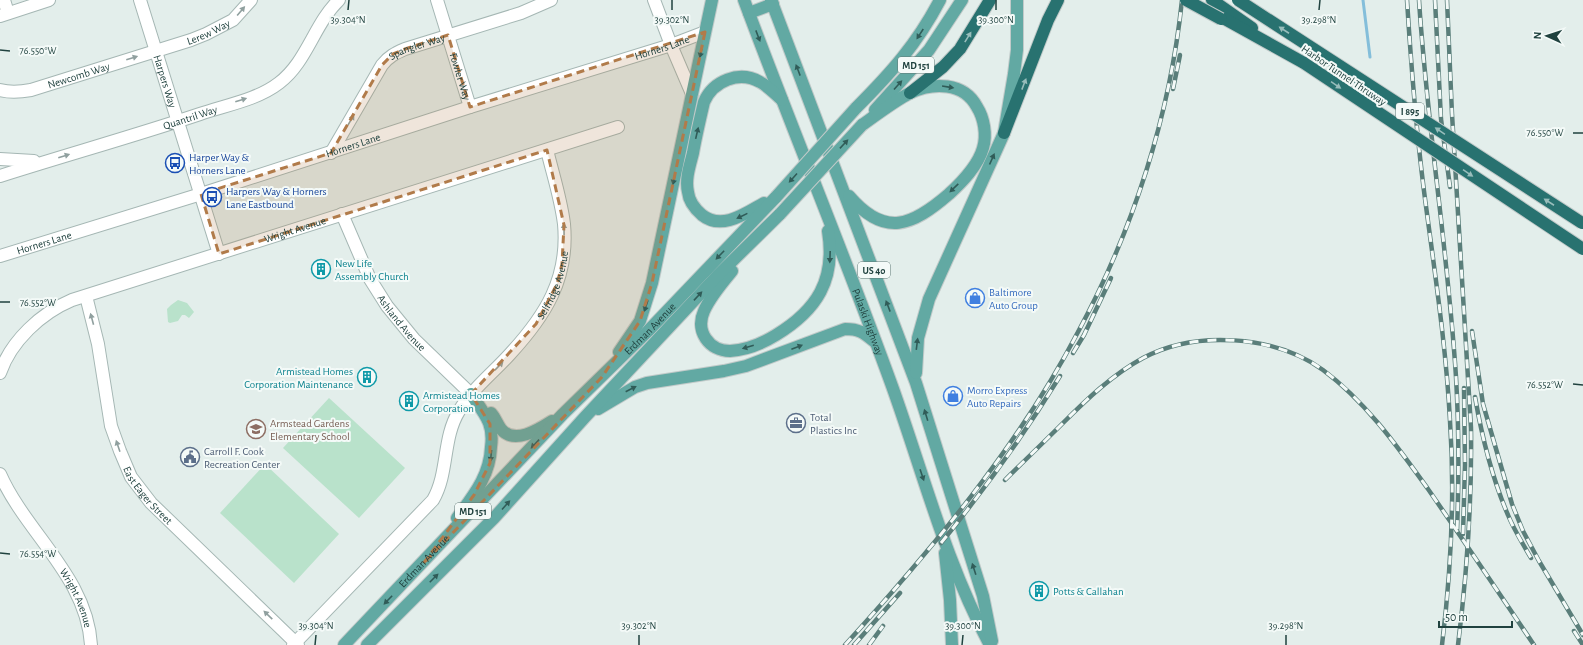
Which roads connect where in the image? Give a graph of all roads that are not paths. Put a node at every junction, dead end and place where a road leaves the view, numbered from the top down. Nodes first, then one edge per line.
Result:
1 (4, 0) edge
2 (49, 0) edge
3 (140, 0) edge
4 (251, 0) edge
5 (339, 0) edge
6 (437, 0) edge
7 (551, 0) edge
8 (654, 0) edge
9 (712, 0) edge
10 (744, 0) edge
11 (940, 0) edge
12 (962, 0) edge
13 (990, 0) edge
14 (1017, 0) edge
15 (1058, 0) edge
16 (1186, 0) edge
17 (1194, 0) edge
18 (1212, 0) edge
19 (1238, 0) edge
20 (772, 2) edge
21 (749, 13) junction
22 (4, 15) edge
23 (1221, 18) junction
24 (705, 32) junction
25 (448, 36) junction
26 (671, 45) junction
27 (156, 50) junction
28 (1304, 63) junction
29 (0, 90) edge
30 (910, 93) junction
31 (692, 94) junction
32 (783, 101) junction
33 (470, 107) junction
34 (178, 121) junction
35 (862, 125) junction
36 (618, 127) dead end
37 (1004, 133) junction
38 (547, 150) junction
39 (331, 153) junction
40 (0, 159) edge
41 (46, 161) junction
42 (0, 176) edge
43 (843, 188) junction
44 (201, 194) junction
45 (776, 197) junction
46 (823, 204) junction
47 (342, 214) junction
48 (780, 214) junction
49 (1582, 224) edge
50 (1583, 249) edge
51 (220, 254) junction
52 (0, 256) edge
53 (86, 296) junction
54 (876, 342) junction
55 (0, 373) edge
56 (602, 377) junction
57 (916, 382) junction
58 (471, 394) junction
59 (563, 414) junction
60 (585, 417) junction
61 (0, 474) edge
62 (943, 534) junction
63 (422, 564) junction
64 (296, 644) edge
65 (91, 645) edge
66 (344, 645) edge
67 (367, 645) edge
68 (952, 645) edge
69 (991, 645) edge

1 - 22 street
2 - 22 street
3 - 27 street, Harpers Way
27 -> 4 street, Lerew Way
34 -> 5 street, Quantril Way
6 - 25 street, Fowler Way
7 - 25 street, Spangler Way
8 - 26 street
9 - 24 main road
10 - 21 main road, Pulaski Highway / US 40
11 -> 45 main road, Erdman Avenue / MD 151, bridge
35 -> 12 main road, Erdman Avenue / MD 151
30 -> 13 highway
14 - 37 main road
37 -> 15 highway
16 - 23 highway, bridge
17 - 23 highway, bridge
18 - 28 highway, Harbor Tunnel Thruway / I 895
49 -> 19 highway, Harbor Tunnel Thruway / I 895, bridge
20 - 21 main road
43 -> 20 main road, Pulaski Highway / US 40
21 -> 32 main road, Pulaski Highway / US 40
23 - 28 highway
24 - 26 street, Horners Lane
24 -> 31 main road
25 - 33 street, Fowler Way
39 -> 25 street, Spangler Way
26 - 31 street
26 - 33 street, Horners Lane
29 -> 27 street, Newcomb Way
27 - 34 street, Harpers Way
28 -> 50 highway, Harbor Tunnel Thruway / I 895, bridge
30 - 35 main road
30 -> 43 main road
31 -> 56 main road
45 -> 32 main road
32 - 46 main road, Pulaski Highway / US 40
33 - 39 street, Horners Lane
41 -> 34 street, Quantril Way
34 - 44 street, Harpers Way
48 -> 35 main road, Erdman Avenue / MD 151, bridge
36 - 38 street, Wright Avenue
57 -> 37 main road
38 - 47 street, Wright Avenue
58 -> 38 street, Selfridge Avenue
39 - 44 street, Horners Lane
40 - 41 street
41 - 42 street, Quantril Way
57 -> 43 main road, Pulaski Highway / US 40
44 - 51 street, Harpers Way
44 - 52 street, Horners Lane
45 -> 56 main road, Erdman Avenue / MD 151
46 -> 48 main road
46 - 54 main road, Pulaski Highway / US 40
47 - 51 street, Wright Avenue
47 - 58 street, Ashland Avenue
60 -> 48 main road, Erdman Avenue / MD 151
51 - 53 street, Wright Avenue
53 - 55 street, Wright Avenue
64 -> 53 street, East Eager Street
60 -> 54 main road
54 -> 62 main road, Pulaski Highway / US 40
56 - 59 main road, Erdman Avenue / MD 151
69 -> 57 main road, Pulaski Highway / US 40
58 - 59 main road
58 -> 63 main road
58 - 64 street
59 -> 63 main road, Erdman Avenue / MD 151
67 -> 60 main road, Erdman Avenue / MD 151
61 - 65 street, Wright Avenue
62 - 68 main road
62 - 69 main road, Pulaski Highway / US 40
63 -> 66 main road, Erdman Avenue / MD 151

